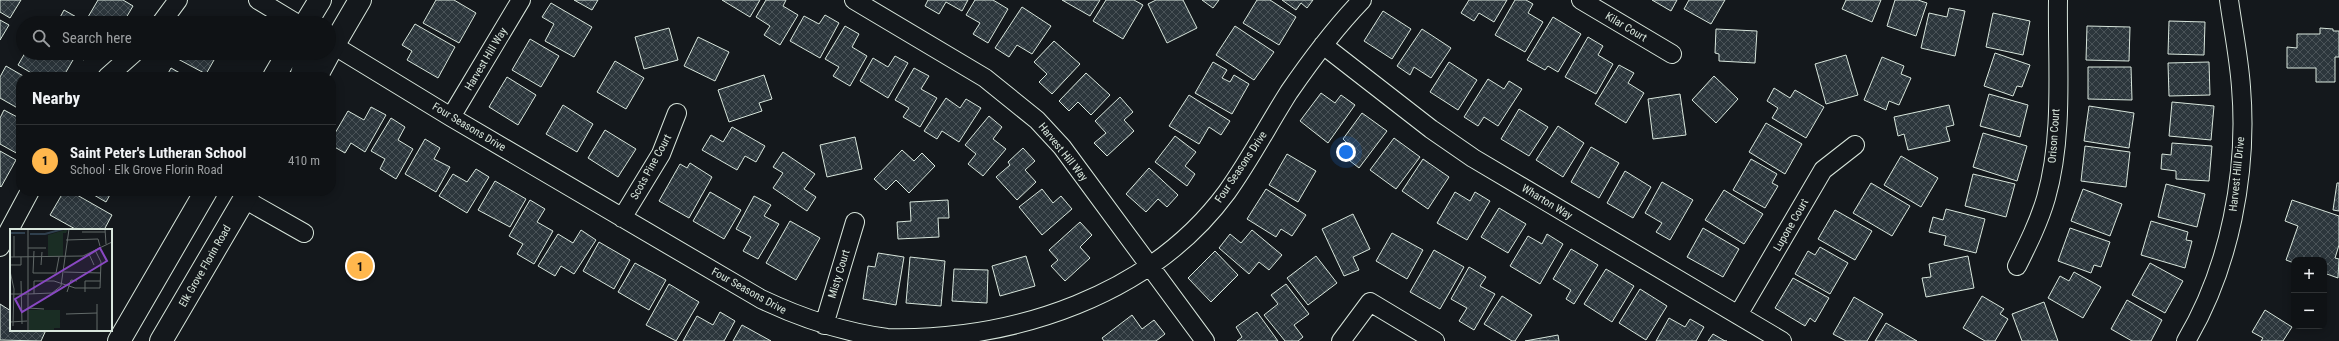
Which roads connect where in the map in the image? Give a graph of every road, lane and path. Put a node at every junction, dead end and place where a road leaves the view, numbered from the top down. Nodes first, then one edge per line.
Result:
1 (178, 0) edge
2 (258, 0) edge
3 (320, 0) edge
4 (343, 0) edge
5 (360, 0) edge
6 (521, 0) edge
7 (854, 0) edge
8 (1362, 0) edge
9 (1581, 0) edge
10 (2058, 0) edge
11 (2229, 0) edge
12 (166, 16) edge
13 (284, 16) edge
14 (310, 16) edge
15 (336, 23) edge
16 (336, 34) edge
17 (1323, 45) junction
18 (336, 46) edge
19 (1672, 54) dead end
20 (126, 60) edge
21 (284, 60) edge
22 (306, 60) edge
23 (323, 60) edge
24 (113, 72) edge
25 (277, 72) edge
26 (302, 72) edge
27 (318, 72) edge
28 (677, 113) dead end
29 (451, 117) junction
30 (1855, 145) dead end
31 (27, 196) edge
32 (203, 196) edge
33 (246, 196) edge
34 (248, 196) edge
35 (622, 218) junction
36 (854, 222) dead end
37 (304, 233) dead end
38 (0, 247) edge
39 (2017, 266) dead end
40 (1151, 268) junction
41 (1738, 315) junction
42 (824, 325) junction
43 (119, 341) edge
44 (161, 341) edge
45 (1205, 341) edge
46 (1341, 341) edge
47 (1435, 341) edge
48 (1782, 341) edge
49 (2186, 341) edge

1 - 12 street
2 - 13 street
3 - 14 main road
4 - 15 main road
5 - 16 main road
6 - 29 street, Harvest Hill Way
7 - 40 street, Harvest Hill Way
8 - 17 street, Four Seasons Drive
9 - 19 street, Kilar Court
10 - 39 street, Orison Court
11 - 49 street, Harvest Hill Drive
17 - 40 street, Four Seasons Drive
17 - 41 street, Wharton Way
18 - 29 street, Four Seasons Drive
20 - 24 street
21 - 25 main road
22 - 26 main road
23 - 27 main road
28 - 35 street, Scots Pine Court
29 - 35 street, Four Seasons Drive
30 - 41 street, Lupone Court
31 - 38 street
32 - 43 main road
33 - 44 main road, Elk Grove Florin Road
34 - 37 street
35 - 42 street, Four Seasons Drive
36 - 42 street, Misty Court
40 - 42 street, Four Seasons Drive
40 - 45 street, Harvest Hill Way
41 - 48 street, Wharton Way
46 - 47 street

